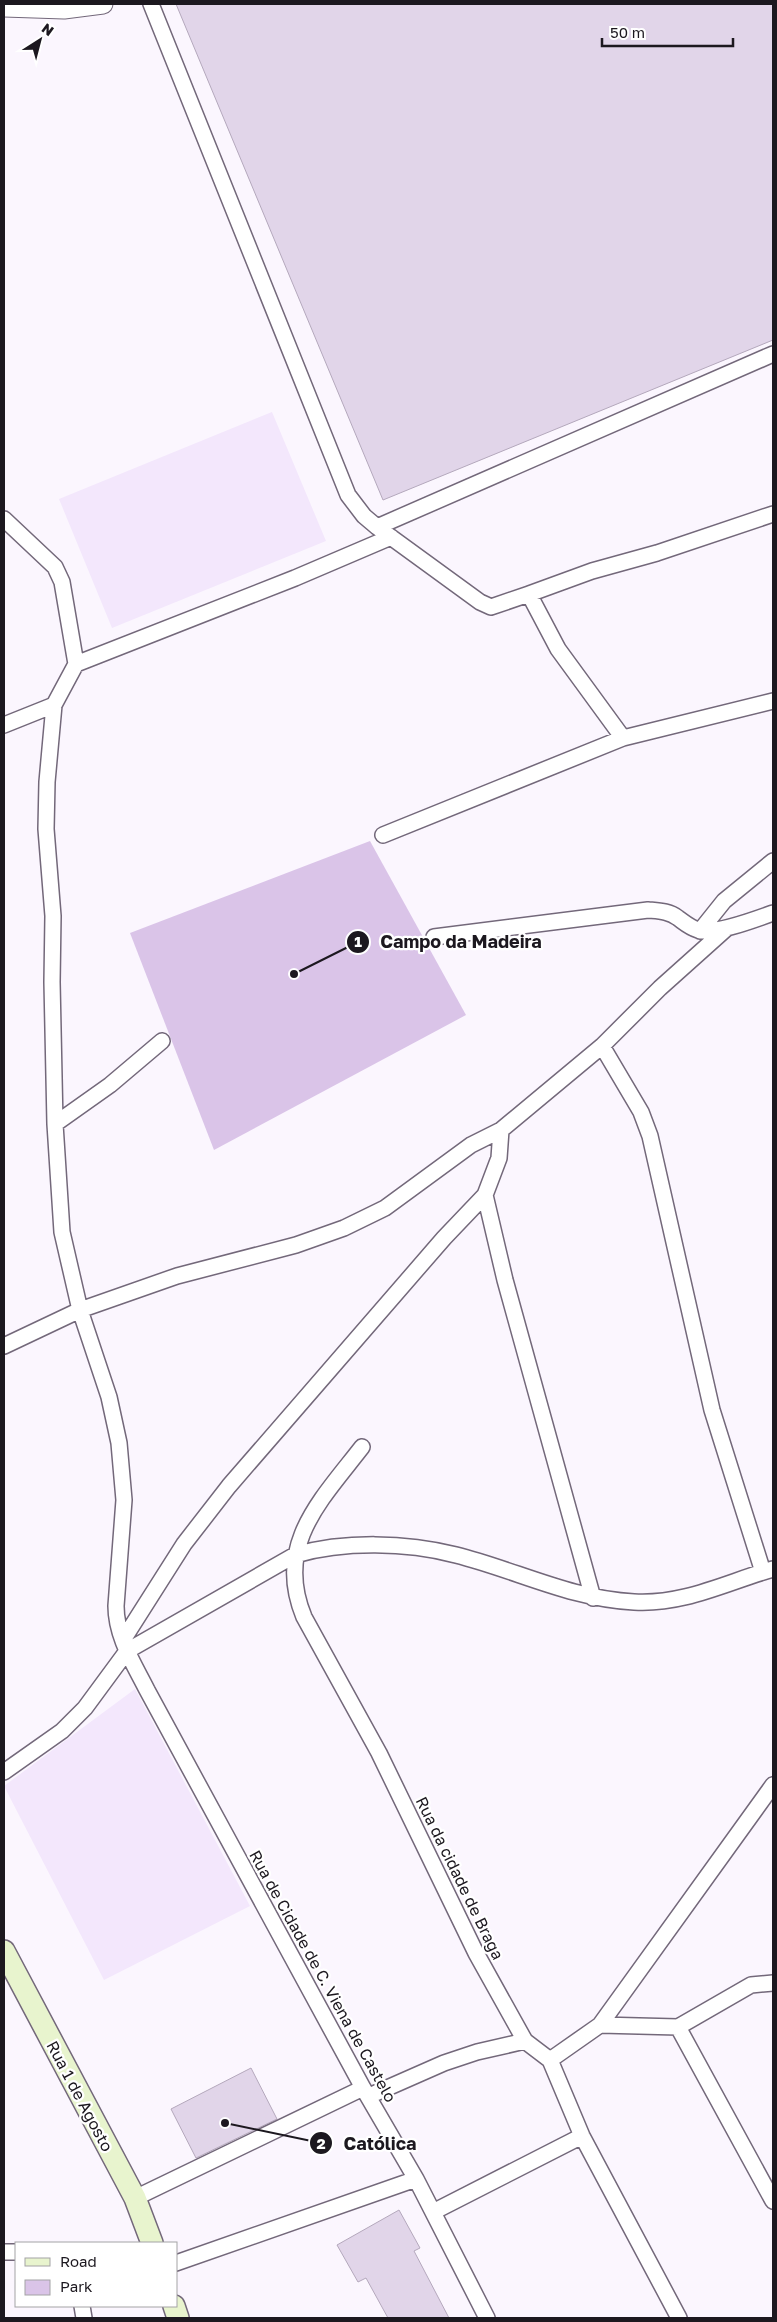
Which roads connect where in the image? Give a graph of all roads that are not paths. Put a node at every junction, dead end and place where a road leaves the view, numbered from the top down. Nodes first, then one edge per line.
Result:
1 (103, 4) edge
2 (151, 4) edge
3 (4, 7) edge
4 (773, 354) edge
5 (773, 514) edge
6 (4, 519) edge
7 (377, 527) junction
8 (391, 537) junction
9 (529, 594) junction
10 (76, 664) junction
11 (773, 701) edge
12 (54, 705) junction
13 (4, 725) edge
14 (623, 738) junction
15 (383, 835) dead end
16 (773, 862) edge
17 (773, 913) edge
18 (726, 928) junction
19 (700, 931) junction
20 (434, 937) dead end
21 (162, 1041) dead end
22 (602, 1046) junction
23 (55, 1124) junction
24 (501, 1130) junction
25 (485, 1195) junction
26 (80, 1310) junction
27 (4, 1346) edge
28 (362, 1447) dead end
29 (295, 1554) junction
30 (768, 1571) edge
31 (593, 1598) junction
32 (125, 1645) junction
33 (4, 1772) edge
34 (773, 1785) edge
35 (4, 1951) edge
36 (773, 1983) edge
37 (600, 2025) junction
38 (678, 2027) junction
39 (525, 2041) junction
40 (550, 2060) junction
41 (366, 2092) junction
42 (582, 2136) junction
43 (416, 2179) junction
44 (135, 2198) junction
45 (773, 2201) edge
46 (433, 2212) junction
47 (152, 2242) edge
48 (178, 2262) edge
49 (487, 2318) edge
50 (678, 2318) edge

1 - 3 street
2 - 7 street
4 - 7 street
5 - 9 street
6 - 10 street
7 - 8 street
8 - 9 street
8 - 10 street
9 - 14 street
10 - 12 street
11 - 14 street
12 - 13 street
12 - 23 street, Rua de Cidade de C. Viena de Castelo
14 - 15 street
16 - 19 street
17 - 18 street
18 - 19 street
18 - 22 street
19 - 20 street
21 - 23 street
22 - 24 street
22 - 30 street
23 - 26 street, Rua de Cidade de C. Viena de Castelo
24 - 25 street
24 - 26 street
25 - 31 street
25 - 32 street
26 - 27 street
26 - 32 street, Rua de Cidade de C. Viena de Castelo
28 - 29 street, Rua da cidade de Braga
29 - 31 street
29 - 32 street
29 - 39 street, Rua da cidade de Braga
30 - 31 street
32 - 33 street
32 - 41 street, Rua de Cidade de C. Viena de Castelo
34 - 37 street
35 - 44 main road, Rua 1 de Agosto
36 - 38 street
37 - 38 street
37 - 40 street
38 - 45 street
39 - 40 street, Rua da cidade de Braga
39 - 41 street
40 - 42 street, Rua da cidade de Braga
41 - 43 street, Rua de Cidade de C. Viena de Castelo
41 - 44 street
42 - 46 street
42 - 50 street, Rua da cidade de Braga
43 - 46 street, Rua de Cidade de C. Viena de Castelo
43 - 48 street
44 - 47 main road, Rua 1 de Agosto
46 - 49 street, Rua de Cidade de C. Viena de Castelo

